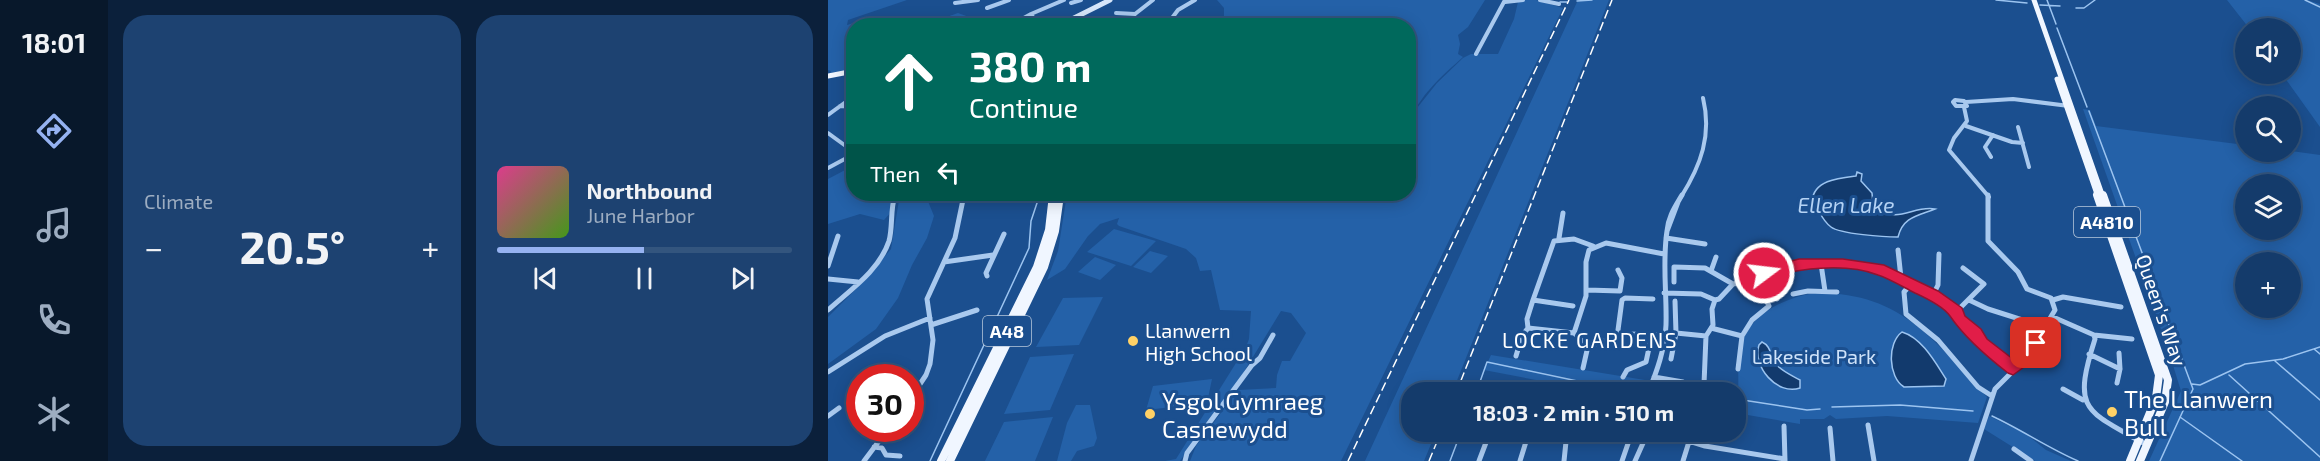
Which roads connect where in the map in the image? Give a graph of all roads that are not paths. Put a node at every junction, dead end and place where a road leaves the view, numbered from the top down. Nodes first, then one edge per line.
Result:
1 (978, 0) edge
2 (1009, 0) edge
3 (1064, 0) edge
4 (1081, 0) edge
5 (1108, 0) edge
6 (1153, 0) edge
7 (1195, 0) edge
8 (1523, 0) edge
9 (1540, 0) edge
10 (2032, 0) edge
11 (1505, 1) edge
12 (955, 3) dead end
13 (1071, 3) dead end
14 (1559, 4) dead end
15 (987, 8) dead end
16 (1116, 13) dead end
17 (1031, 14) junction
18 (1135, 14) junction
19 (1024, 18) edge
20 (1034, 18) edge
21 (1079, 18) edge
22 (1132, 18) edge
23 (1170, 18) edge
24 (1476, 54) dead end
25 (846, 74) edge
26 (828, 77) edge
27 (1997, 93) dead end
28 (1703, 98) dead end
29 (2001, 99) junction
30 (846, 102) edge
31 (840, 106) junction
32 (846, 106) edge
33 (2069, 106) junction
34 (828, 115) edge
35 (1966, 126) junction
36 (2018, 127) dead end
37 (828, 133) edge
38 (1993, 135) junction
39 (2023, 143) junction
40 (846, 146) edge
41 (846, 158) edge
42 (1991, 158) dead end
43 (2029, 167) dead end
44 (828, 168) edge
45 (893, 201) edge
46 (963, 201) edge
47 (1052, 201) edge
48 (1060, 201) edge
49 (1563, 213) dead end
50 (1004, 234) dead end
51 (838, 237) dead end
52 (1559, 238) junction
53 (1666, 238) junction
54 (1705, 244) dead end
55 (1593, 246) junction
56 (1898, 250) dead end
57 (1664, 254) junction
58 (1940, 254) dead end
59 (993, 255) junction
60 (1716, 257) dead end
61 (944, 262) junction
62 (1821, 264) junction
63 (828, 266) edge
64 (1963, 268) dead end
65 (1618, 270) dead end
66 (1711, 271) junction
67 (1766, 271) junction
68 (987, 276) dead end
69 (1901, 278) junction
70 (828, 279) edge
71 (1757, 280) junction
72 (859, 282) junction
73 (1674, 282) dead end
74 (1733, 284) junction
75 (1910, 285) junction
76 (1587, 290) junction
77 (1825, 291) junction
78 (1837, 292) dead end
79 (1664, 293) junction
80 (1793, 294) dead end
81 (1932, 295) junction
82 (1653, 299) dead end
83 (1777, 299) dead end
84 (1533, 300) junction
85 (1715, 300) junction
86 (1969, 300) junction
87 (2053, 300) junction
88 (1675, 301) dead end
89 (1573, 306) dead end
90 (2121, 307) dead end
91 (828, 310) edge
92 (977, 310) dead end
93 (1956, 312) junction
94 (2053, 317) junction
95 (930, 318) junction
96 (931, 325) junction
97 (2045, 327) junction
98 (1528, 328) junction
99 (1711, 328) junction
100 (1574, 333) junction
101 (1676, 333) junction
102 (1652, 334) junction
103 (1273, 335) dead end
104 (1620, 335) junction
105 (1665, 335) junction
106 (2094, 335) junction
107 (1706, 336) junction
108 (1742, 336) junction
109 (2132, 339) dead end
110 (1588, 346) junction
111 (2119, 353) dead end
112 (2089, 354) junction
113 (1516, 356) dead end
114 (1671, 359) dead end
115 (1582, 368) dead end
116 (1738, 369) dead end
117 (2013, 369) junction
118 (2120, 369) junction
119 (828, 372) edge
120 (1623, 377) dead end
121 (1654, 377) junction
122 (924, 378) edge
123 (1652, 382) edge
124 (1683, 382) dead end
125 (1704, 382) edge
126 (2117, 383) dead end
127 (2063, 389) dead end
128 (1992, 396) junction
129 (2083, 400) junction
130 (839, 408) dead end
131 (828, 416) edge
132 (1868, 425) dead end
133 (1784, 426) dead end
134 (1830, 428) dead end
135 (2136, 439) junction
136 (878, 442) edge
137 (1486, 442) edge
138 (1526, 442) edge
139 (1567, 442) edge
140 (1628, 442) edge
141 (1644, 442) edge
142 (1689, 442) edge
143 (1692, 442) edge
144 (2145, 444) junction
145 (874, 447) junction
146 (2014, 449) dead end
147 (900, 456) dead end
148 (1785, 460) edge
149 (2029, 460) edge
150 (864, 461) edge
151 (941, 461) edge
152 (950, 461) edge
153 (1185, 461) edge
154 (1479, 461) edge
155 (1520, 461) edge
156 (1564, 461) edge
157 (1622, 461) edge
158 (1635, 461) edge
159 (1683, 461) edge
160 (1833, 461) edge
161 (1874, 461) edge
162 (1971, 461) edge
163 (2130, 461) edge
164 (2140, 461) edge

1 - 12 street
2 - 15 street
3 - 17 street
4 - 13 street
5 - 21 street
6 - 18 street
7 - 23 street
8 - 11 street
9 - 14 street
10 - 33 main road, Queen's Way / A4810
11 - 24 street
16 - 18 street
17 - 19 street
17 - 20 street
18 - 22 street
25 - 26 main road
27 - 29 street
28 - 53 street
29 - 33 street
29 - 35 street
30 - 31 street
31 - 32 street
31 - 34 street
33 - 135 main road, Queen's Way / A4810
33 - 144 main road, Queen's Way / A4810
35 - 38 street
35 - 87 street
36 - 39 street
37 - 40 street
38 - 39 street
38 - 42 street
39 - 43 street
41 - 44 street
45 - 72 street
46 - 61 street
47 - 151 main road, A48
48 - 152 main road, A48
49 - 52 street
50 - 59 street
51 - 63 street
52 - 55 street
52 - 84 street
53 - 54 street
53 - 57 street
55 - 57 street
55 - 76 street
56 - 69 street
57 - 79 street
58 - 81 street
59 - 61 street
59 - 68 street
60 - 66 street
61 - 95 street
62 - 67 street
62 - 69 street
62 - 77 street
64 - 86 street
65 - 76 street
66 - 73 street
66 - 74 street
67 - 71 street
67 - 83 street
69 - 75 street
70 - 72 street
71 - 74 street
71 - 108 street
72 - 91 street
74 - 85 street
75 - 81 street
75 - 128 street
76 - 100 street
77 - 78 street
77 - 80 street
79 - 85 street
79 - 105 street
81 - 93 street
82 - 104 street
84 - 89 street
84 - 98 street
85 - 99 street
86 - 93 street
86 - 97 street
87 - 90 street
87 - 94 street
88 - 101 street
92 - 96 street
93 - 117 street
94 - 97 street
94 - 106 street
95 - 96 street
95 - 119 street
96 - 122 street
97 - 117 street
98 - 100 street
98 - 113 street
99 - 107 street
99 - 108 street
100 - 110 street
101 - 107 street
101 - 114 street
102 - 104 street
102 - 105 street
102 - 120 street
103 - 153 street
104 - 110 street
105 - 121 street
106 - 109 street
106 - 112 street
107 - 125 street
108 - 116 street
110 - 115 street
111 - 118 street
112 - 118 street
112 - 129 street
117 - 128 street
118 - 126 street
121 - 123 street
121 - 124 street
127 - 129 street
128 - 162 street
129 - 135 street
130 - 131 street
132 - 161 street
133 - 148 street
134 - 160 street
135 - 144 street
135 - 163 main road, Queen's Way / A4810
136 - 145 street
137 - 154 street
138 - 155 street
139 - 156 street
140 - 157 street
141 - 158 street
142 - 159 street
143 - 148 street
144 - 164 main road, Queen's Way / A4810
145 - 147 street
145 - 150 street
146 - 149 street

